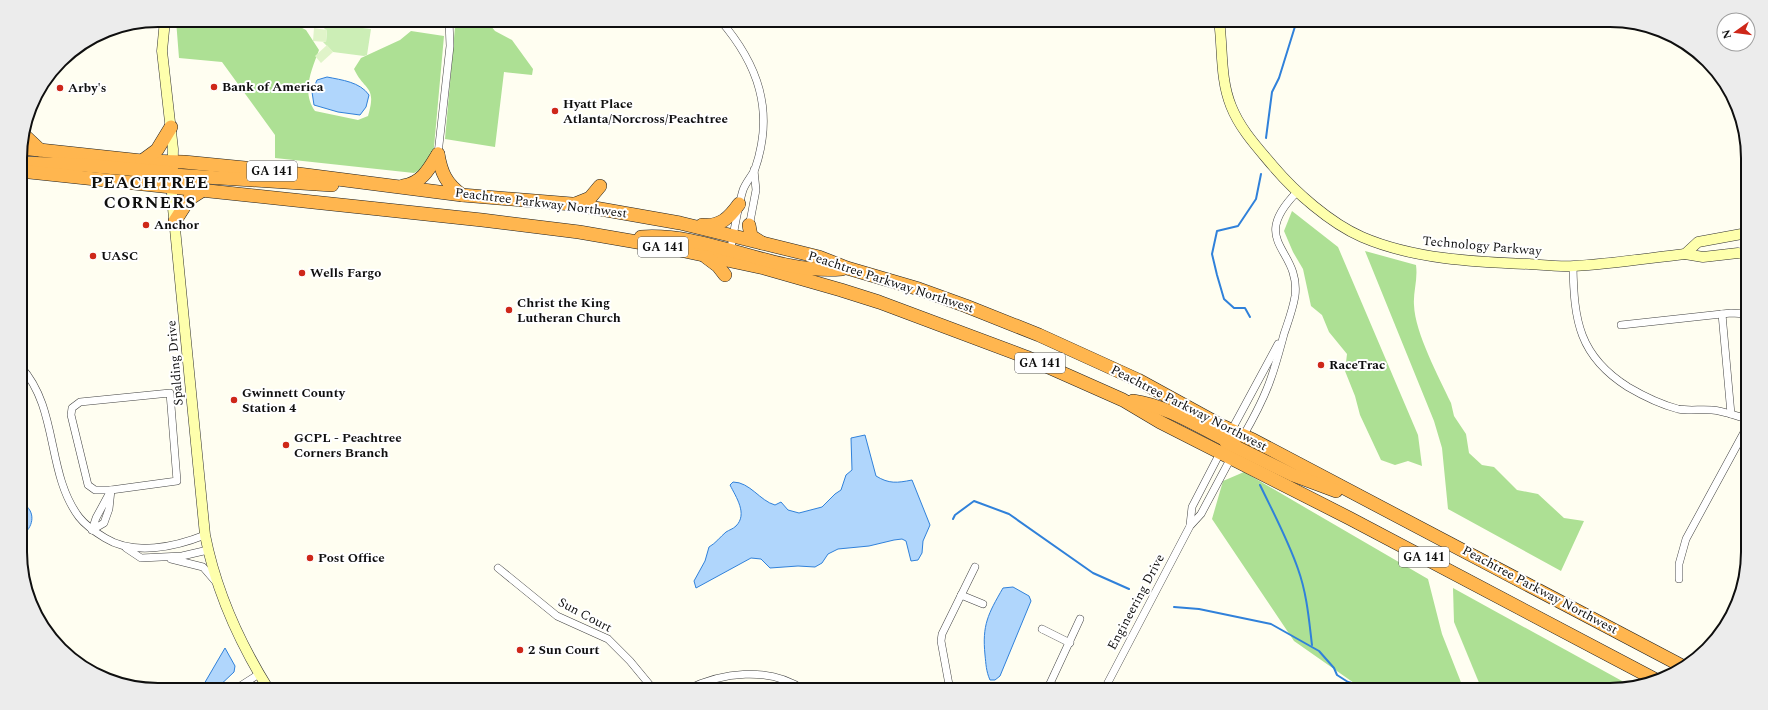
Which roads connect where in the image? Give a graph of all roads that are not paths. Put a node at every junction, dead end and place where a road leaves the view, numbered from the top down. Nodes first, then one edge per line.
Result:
1 (164, 27) edge
2 (449, 27) edge
3 (725, 27) edge
4 (1220, 27) edge
5 (171, 127) junction
6 (28, 139) edge
7 (27, 149) edge
8 (40, 150) junction
9 (438, 154) junction
10 (142, 161) junction
11 (27, 163) edge
12 (754, 170) junction
13 (27, 171) edge
14 (173, 174) junction
15 (400, 186) junction
16 (203, 190) junction
17 (1297, 192) junction
18 (462, 194) junction
19 (572, 204) junction
20 (739, 204) junction
21 (617, 211) junction
22 (175, 221) junction
23 (680, 223) junction
24 (749, 225) junction
25 (1741, 234) edge
26 (622, 239) junction
27 (763, 243) junction
28 (736, 250) junction
29 (1686, 254) junction
30 (1741, 254) edge
31 (704, 256) junction
32 (1573, 266) junction
33 (847, 268) junction
34 (725, 276) dead end
35 (1722, 314) junction
36 (1741, 314) edge
37 (1621, 325) dead end
38 (1284, 333) junction
39 (27, 376) edge
40 (1730, 414) junction
41 (1741, 417) edge
42 (1741, 438) edge
43 (1232, 444) junction
44 (111, 490) junction
45 (1190, 526) junction
46 (92, 530) junction
47 (205, 535) junction
48 (124, 547) junction
49 (208, 550) junction
50 (167, 558) junction
51 (975, 567) dead end
52 (498, 568) dead end
53 (1679, 579) dead end
54 (216, 581) junction
55 (961, 594) junction
56 (983, 604) dead end
57 (1080, 619) dead end
58 (1042, 629) dead end
59 (1070, 643) junction
60 (1612, 658) junction
61 (1677, 664) edge
62 (259, 674) junction
63 (1649, 677) edge
64 (1643, 678) edge
65 (245, 683) edge
66 (265, 683) edge
67 (648, 683) edge
68 (706, 683) edge
69 (789, 683) edge
70 (949, 683) edge
71 (1050, 683) edge
72 (1108, 683) edge

1 - 5 street, Spalding Drive
2 - 9 street
3 - 12 street
4 - 17 street, Technology Parkway
5 - 10 highway
5 - 14 street, Spalding Drive
6 - 8 highway
7 - 8 highway, Peachtree Parkway Northwest / GA 141
8 - 10 highway, Peachtree Parkway Northwest / GA 141
9 - 15 highway
9 - 18 highway
10 - 14 highway, Peachtree Parkway Northwest / GA 141
11 - 14 highway
12 - 20 street
12 - 24 street
13 - 14 highway, Peachtree Parkway Northwest / GA 141
14 - 15 highway, Peachtree Parkway Northwest / GA 141
14 - 16 highway, Peachtree Parkway Northwest / GA 141
14 - 22 street, Spalding Drive
15 - 18 highway, Peachtree Parkway Northwest / GA 141
16 - 22 highway
16 - 26 highway, Peachtree Parkway Northwest / GA 141
17 - 32 street, Technology Parkway
17 - 38 street, Engineering Drive
18 - 19 highway, Peachtree Parkway Northwest / GA 141
19 - 21 highway, Peachtree Parkway Northwest / GA 141
19 - 21 highway
20 - 23 highway
20 - 28 street
21 - 23 highway, Peachtree Parkway Northwest / GA 141
22 - 47 street, Spalding Drive
23 - 28 highway, Peachtree Parkway Northwest / GA 141
24 - 27 highway
24 - 28 street
25 - 29 street
26 - 28 highway
26 - 31 highway, Peachtree Parkway Northwest / GA 141
27 - 28 highway, Peachtree Parkway Northwest / GA 141
27 - 33 highway, Peachtree Parkway Northwest / GA 141
28 - 31 highway, Peachtree Parkway Northwest / GA 141
28 - 33 highway
28 - 43 highway, Peachtree Parkway Northwest / GA 141
29 - 30 street, Technology Parkway
29 - 32 street, Technology Parkway
31 - 34 highway
32 - 40 street
33 - 43 highway, Peachtree Parkway Northwest / GA 141
35 - 36 street
35 - 37 street
35 - 40 street
38 - 43 street, Engineering Drive
38 - 43 street, Engineering Drive
39 - 46 street
40 - 41 street
42 - 53 street
43 - 45 street, Engineering Drive
43 - 45 street, Engineering Drive
43 - 60 highway, Peachtree Parkway Northwest / GA 141
43 - 61 highway, Peachtree Parkway Northwest / GA 141
44 - 44 street
44 - 46 street
45 - 72 street, Engineering Drive
46 - 48 street
47 - 48 street
47 - 49 street, Spalding Drive
48 - 50 street
49 - 50 street
49 - 54 street, Spalding Drive
50 - 54 street
51 - 55 street
52 - 67 street, Sun Court
54 - 62 street, Spalding Drive
55 - 56 street
55 - 70 street
57 - 59 street
58 - 59 street
59 - 71 street
60 - 63 highway, Peachtree Parkway Northwest / GA 141
60 - 64 street
62 - 65 street
62 - 66 street, Spalding Drive
68 - 69 street

